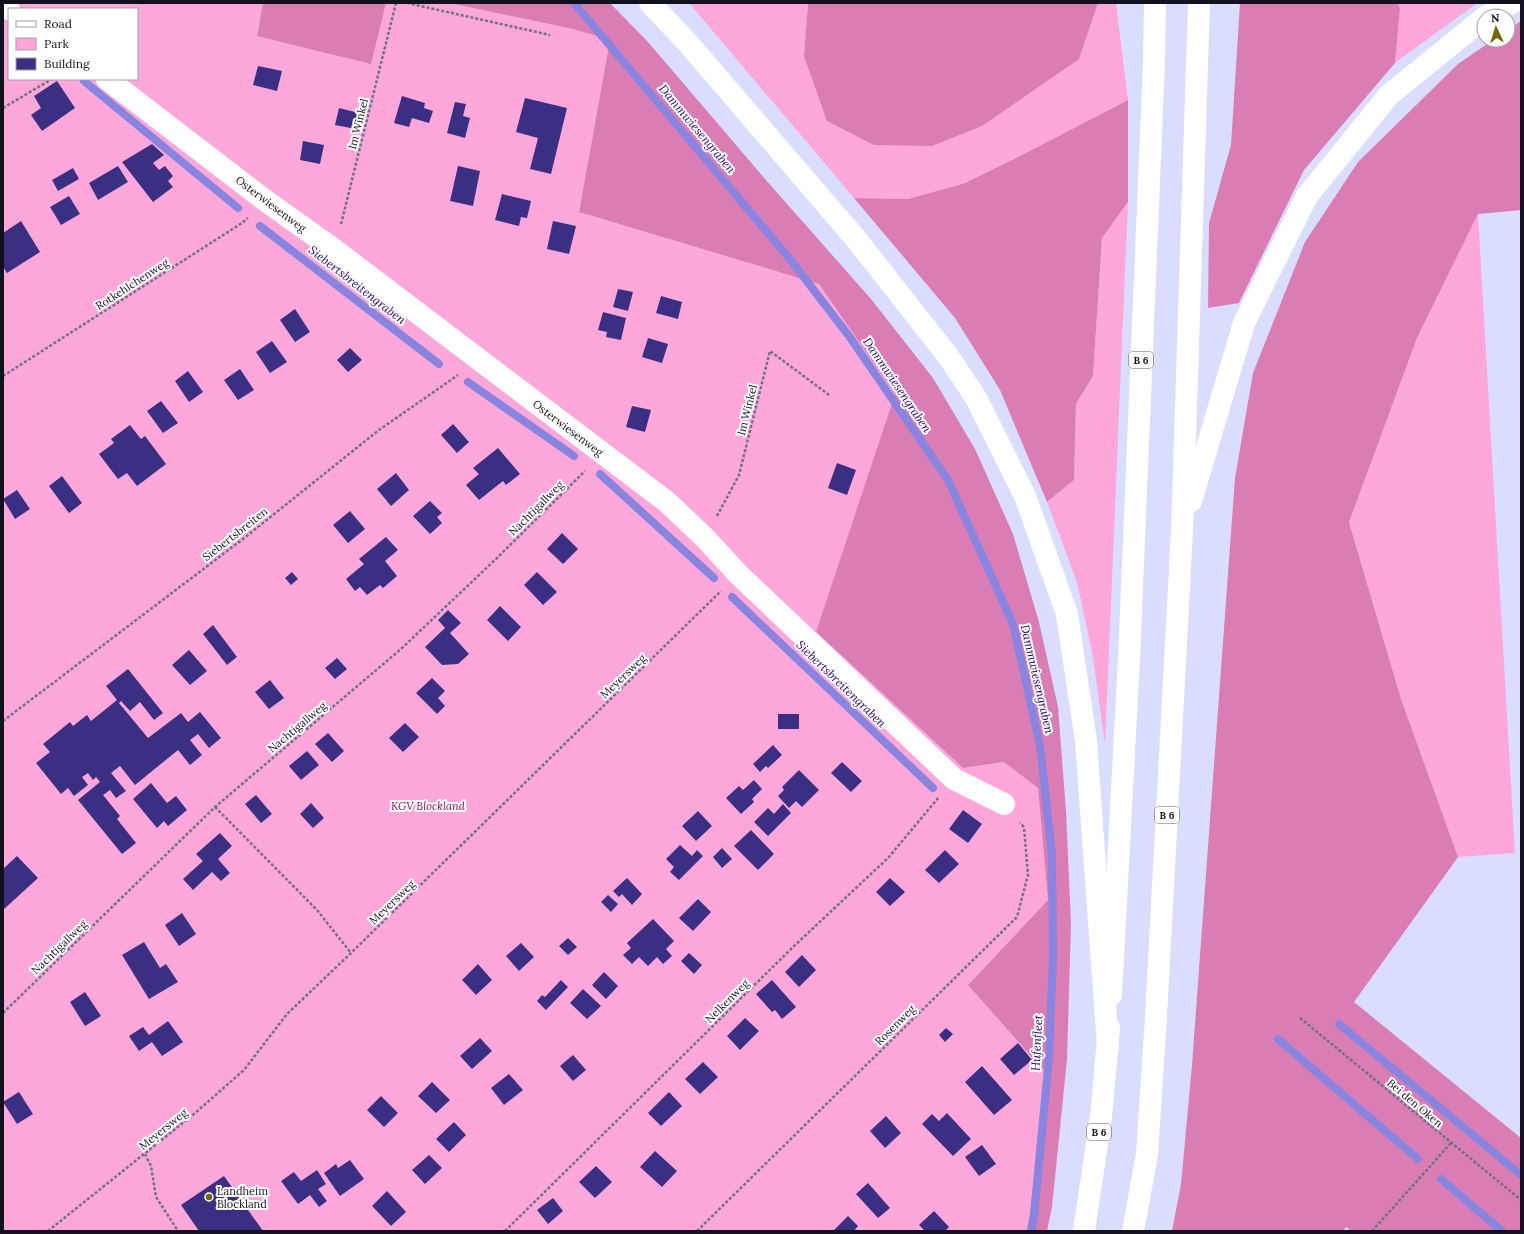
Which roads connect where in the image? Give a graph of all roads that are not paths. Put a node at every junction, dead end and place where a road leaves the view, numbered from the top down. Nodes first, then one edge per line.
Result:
1 (650, 3) edge
2 (1154, 3) edge
3 (1199, 3) edge
4 (1512, 3) edge
5 (1502, 8) edge
6 (1476, 25) edge
7 (108, 80) edge
8 (1182, 531) junction
9 (1004, 804) road end
10 (1108, 1046) junction
11 (1084, 1231) edge
12 (1133, 1231) edge

1 - 10 main road
2 - 10 main road, B 6
3 - 8 main road, B 6
4 - 5 main road
6 - 8 main road
7 - 9 main road, Osterwiesenweg
8 - 12 main road, B 6
10 - 11 main road, B 6

